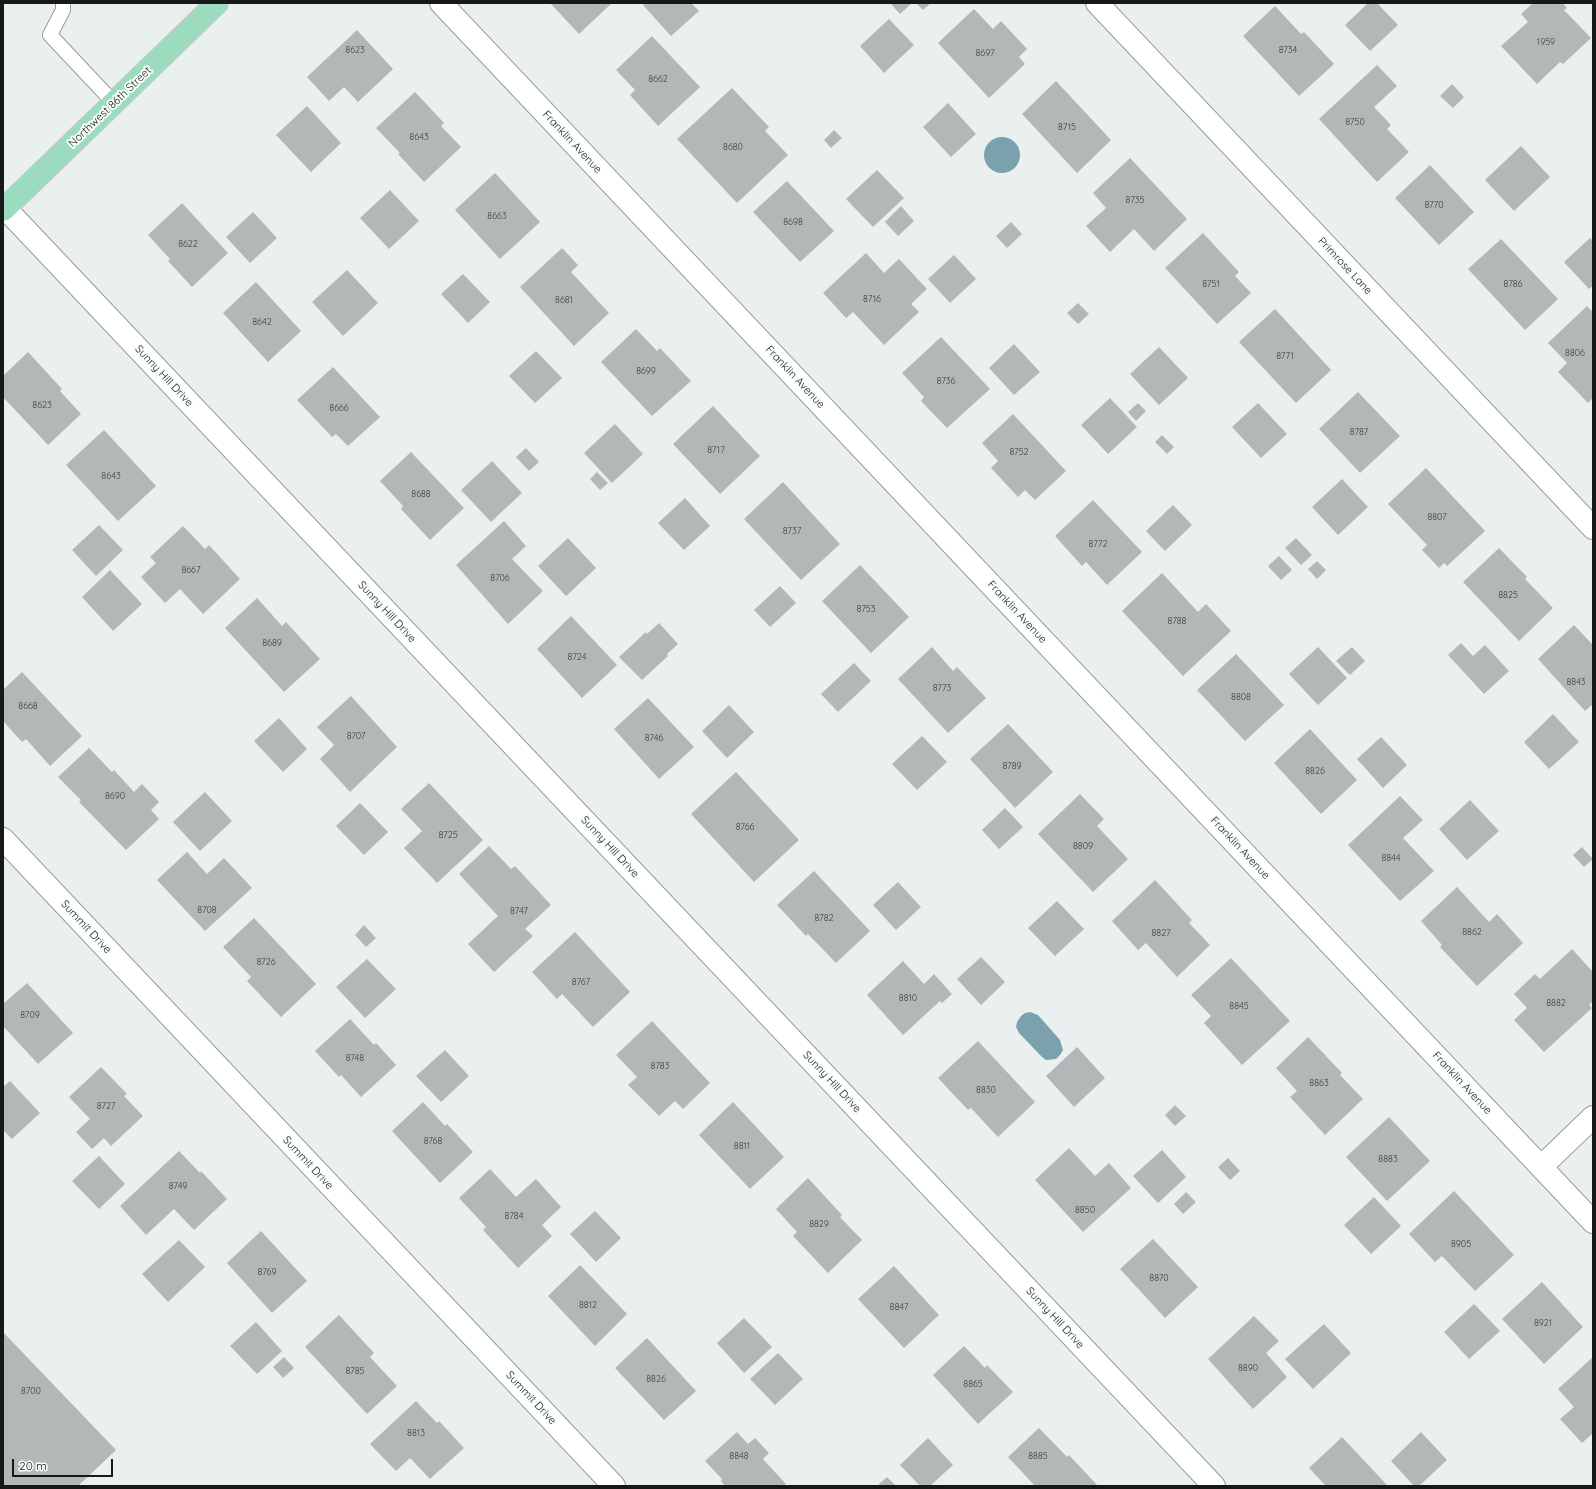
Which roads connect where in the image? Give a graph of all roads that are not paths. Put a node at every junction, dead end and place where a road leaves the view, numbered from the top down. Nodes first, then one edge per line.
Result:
1 (64, 3) edge
2 (217, 3) edge
3 (441, 3) edge
4 (1097, 3) edge
5 (114, 103) junction
6 (4, 209) edge
7 (1593, 528) edge
8 (3, 839) edge
9 (1593, 1117) edge
10 (1541, 1167) junction
11 (1593, 1222) edge
12 (614, 1486) edge
13 (1214, 1486) edge

1 - 5 lane
2 - 5 main road, Northwest 86th Street
3 - 10 street, Franklin Avenue
4 - 7 street, Primrose Lane
5 - 6 main road, Northwest 86th Street
6 - 13 street, Sunny Hill Drive
8 - 12 street, Summit Drive
9 - 10 street
10 - 11 street, Franklin Avenue

